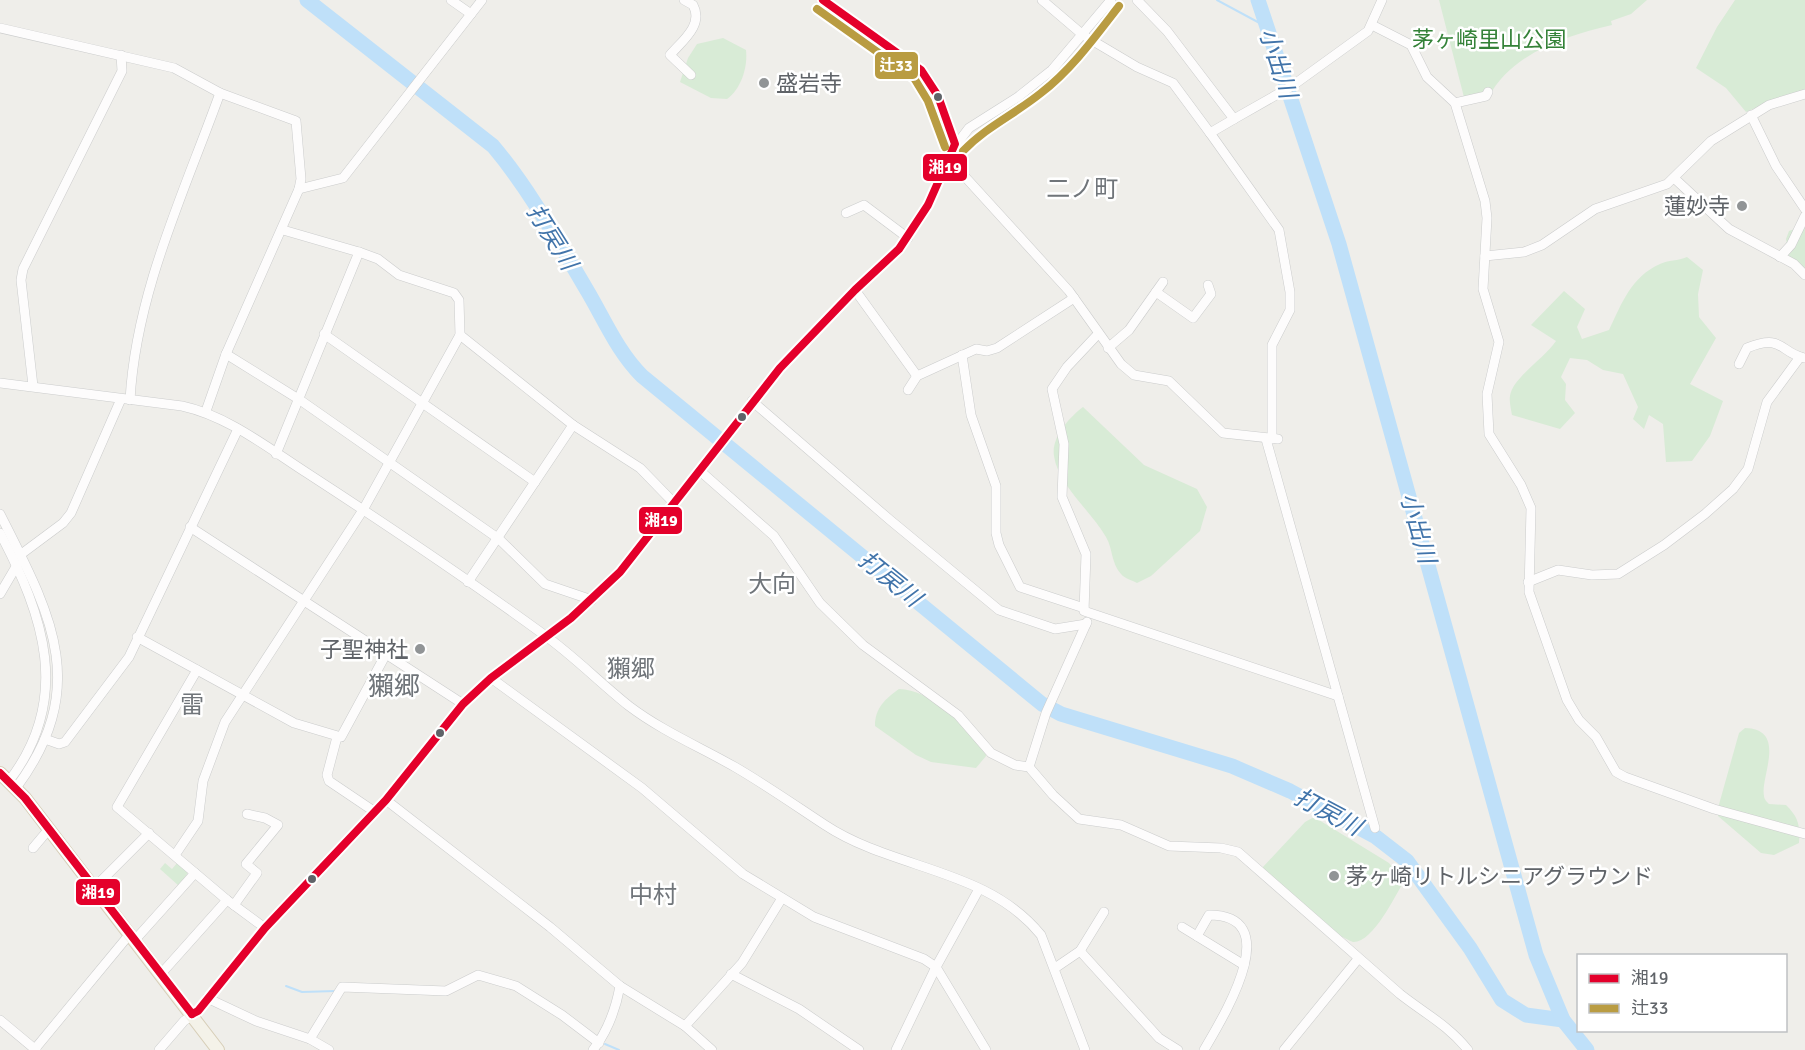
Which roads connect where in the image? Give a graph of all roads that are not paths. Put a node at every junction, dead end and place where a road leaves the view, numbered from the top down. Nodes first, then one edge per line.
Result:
1 (451, 0) edge
2 (482, 0) edge
3 (684, 0) edge
4 (823, 0) edge
5 (1042, 0) edge
6 (1111, 0) edge
7 (1137, 0) edge
8 (1382, 0) edge
9 (471, 14) junction
10 (1372, 25) junction
11 (0, 28) edge
12 (1083, 35) junction
13 (121, 55) junction
14 (691, 75) dead end
15 (1488, 92) dead end
16 (220, 93) junction
17 (1805, 94) edge
18 (1455, 103) junction
19 (1750, 115) junction
20 (1234, 119) junction
21 (1210, 133) junction
22 (955, 144) junction
23 (947, 158) junction
24 (1674, 178) junction
25 (299, 189) junction
26 (1805, 209) edge
27 (846, 213) dead end
28 (1805, 216) edge
29 (283, 230) junction
30 (908, 238) junction
31 (359, 252) junction
32 (1485, 256) junction
33 (1780, 258) junction
34 (1805, 275) edge
35 (1163, 282) dead end
36 (1208, 285) dead end
37 (855, 290) junction
38 (1156, 292) junction
39 (1074, 298) junction
40 (324, 334) junction
41 (1098, 334) junction
42 (460, 335) junction
43 (1108, 348) junction
44 (226, 354) junction
45 (962, 355) junction
46 (1802, 357) edge
47 (1739, 364) dead end
48 (917, 376) junction
49 (0, 383) edge
50 (33, 386) junction
51 (908, 390) dead end
52 (126, 399) junction
53 (300, 400) junction
54 (752, 401) junction
55 (422, 402) junction
56 (206, 411) junction
57 (573, 425) junction
58 (238, 429) junction
59 (1272, 439) junction
60 (276, 454) junction
61 (388, 463) junction
62 (699, 470) junction
63 (536, 482) junction
64 (673, 502) junction
65 (363, 510) junction
66 (0, 514) edge
67 (190, 527) junction
68 (0, 533) edge
69 (499, 539) junction
70 (20, 555) junction
71 (17, 565) junction
72 (468, 582) junction
73 (1528, 582) junction
74 (0, 594) edge
75 (592, 600) junction
76 (306, 601) junction
77 (1087, 616) junction
78 (545, 635) junction
79 (137, 637) junction
80 (386, 654) junction
81 (196, 670) junction
82 (491, 678) junction
83 (243, 695) junction
84 (1338, 696) junction
85 (463, 704) junction
86 (337, 737) junction
87 (45, 739) junction
88 (1029, 767) junction
89 (8, 781) edge
90 (386, 800) junction
91 (375, 812) junction
92 (247, 814) dead end
93 (1375, 828) dead end
94 (49, 829) junction
95 (149, 833) junction
96 (1805, 834) edge
97 (33, 848) dead end
98 (175, 855) junction
99 (195, 873) junction
100 (94, 888) junction
101 (979, 889) junction
102 (782, 898) junction
103 (230, 903) junction
104 (1104, 912) dead end
105 (1182, 927) dead end
106 (265, 928) junction
107 (1197, 936) junction
108 (131, 938) junction
109 (1080, 951) junction
110 (1358, 959) junction
111 (1244, 965) junction
112 (936, 967) junction
113 (1055, 968) junction
114 (731, 974) junction
115 (160, 975) junction
116 (620, 986) junction
117 (207, 998) junction
118 (192, 1014) junction
119 (0, 1020) edge
120 (685, 1026) junction
121 (310, 1039) junction
122 (596, 1048) edge
123 (34, 1050) edge
124 (159, 1050) edge
125 (218, 1050) edge
126 (329, 1050) edge
127 (712, 1050) edge
128 (859, 1050) edge
129 (896, 1050) edge
130 (986, 1050) edge
131 (1085, 1050) edge
132 (1178, 1050) edge
133 (1204, 1050) edge
134 (1284, 1050) edge
135 (1468, 1050) edge

1 - 9 street
2 - 9 street
3 - 14 street
4 - 22 street
5 - 12 street
6 - 12 street
7 - 20 street
8 - 10 street
9 - 25 street
10 - 18 street
10 - 20 street
11 - 13 street
12 - 21 street
12 - 22 street
13 - 16 street
13 - 50 street
15 - 18 street
16 - 25 street
16 - 52 street
17 - 19 street
18 - 32 street
19 - 24 street
19 - 26 street
20 - 21 street
21 - 59 street
22 - 23 street
23 - 30 street
23 - 39 street
24 - 32 street
24 - 33 street
25 - 29 street
27 - 30 street
28 - 33 street
29 - 31 street
29 - 44 street
30 - 37 street
31 - 40 street
31 - 42 street
32 - 73 street
33 - 34 street
35 - 38 street
36 - 38 street
37 - 48 street
37 - 54 street
38 - 43 street
39 - 41 street
39 - 45 street
40 - 53 street
40 - 55 street
41 - 43 street
41 - 77 street
42 - 55 street
42 - 57 street
43 - 59 street
44 - 53 street
44 - 56 street
45 - 48 street
45 - 77 street
46 - 47 street
46 - 73 street
48 - 51 street
49 - 50 street
50 - 52 street
52 - 56 street
52 - 70 street
53 - 60 street
53 - 61 street
54 - 62 street
54 - 77 street
55 - 61 street
55 - 63 street
56 - 58 street
57 - 63 street
57 - 64 street
58 - 60 street
58 - 67 street
59 - 84 street
60 - 65 street
61 - 65 street
61 - 69 street
62 - 64 street
62 - 88 street
63 - 69 street
64 - 75 street
65 - 72 street
65 - 76 street
66 - 70 street
67 - 76 street
67 - 79 street
68 - 71 street
69 - 72 street
69 - 75 street
70 - 87 street
71 - 74 street
71 - 89 street
72 - 78 street
73 - 96 street
75 - 78 street
76 - 80 street
76 - 83 street
77 - 84 street
77 - 88 street
78 - 82 street
78 - 101 street
79 - 81 street
79 - 87 street
80 - 85 street
80 - 86 street
81 - 83 street
81 - 95 street
82 - 85 street
82 - 102 street
83 - 86 street
83 - 98 street
84 - 93 street
85 - 90 street
86 - 91 street
87 - 89 street
88 - 110 street
89 - 94 main road
90 - 91 street
90 - 116 street
91 - 106 street
92 - 103 street
94 - 97 street
94 - 100 main road
95 - 98 street
95 - 100 street
98 - 99 street
99 - 103 street
99 - 108 street
100 - 108 main road
101 - 112 street
101 - 113 street
102 - 112 street
102 - 114 street
103 - 106 street
103 - 115 street
104 - 109 street
105 - 107 street
106 - 117 street
107 - 111 street
107 - 111 street
108 - 115 main road
108 - 123 street
109 - 113 street
109 - 132 street
110 - 134 street
110 - 135 street
111 - 133 street
112 - 129 street
112 - 130 street
113 - 131 street
114 - 120 street
114 - 128 street
115 - 118 main road
116 - 120 street
116 - 122 street
117 - 118 street
117 - 121 street
118 - 124 street
118 - 125 main road
119 - 123 street
120 - 127 street
121 - 122 street
121 - 126 street

